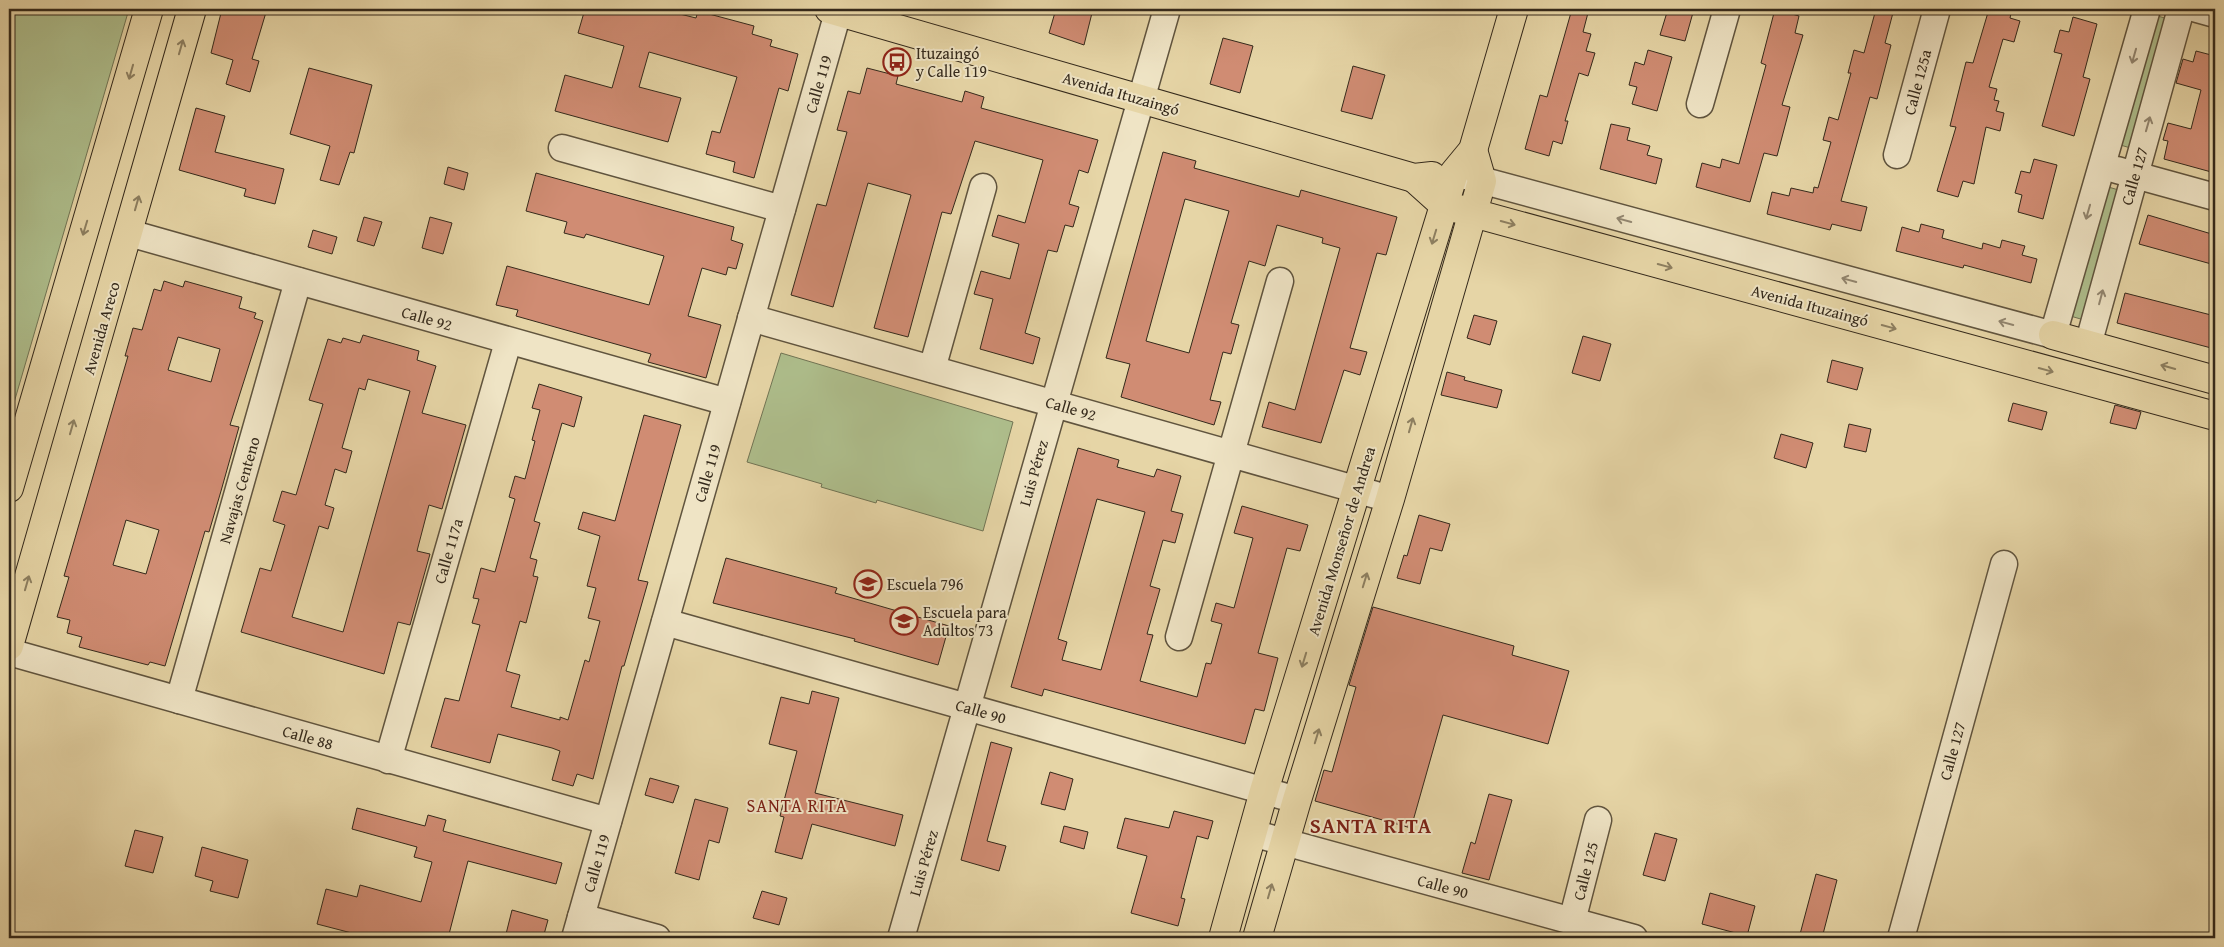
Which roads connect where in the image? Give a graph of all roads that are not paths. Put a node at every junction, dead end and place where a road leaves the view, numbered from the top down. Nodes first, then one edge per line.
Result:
1 (149, 9) edge
2 (192, 9) edge
3 (1167, 9) edge
4 (1514, 9) edge
5 (1727, 9) edge
6 (1938, 9) edge
7 (2147, 9) edge
8 (2181, 9) edge
9 (2197, 9) edge
10 (835, 10) edge
11 (2215, 14) edge
12 (1142, 99) junction
13 (1700, 104) dead end
14 (562, 148) dead end
15 (1473, 150) junction
16 (1897, 155) dead end
17 (2102, 166) junction
18 (1454, 173) junction
19 (2134, 175) junction
20 (1414, 178) junction
21 (1482, 181) junction
22 (983, 187) dead end
23 (2215, 198) edge
24 (1444, 205) junction
25 (782, 209) junction
26 (1472, 213) junction
27 (129, 233) junction
28 (298, 281) junction
29 (1280, 281) dead end
30 (751, 318) junction
31 (2053, 335) junction
32 (508, 342) junction
33 (2088, 345) junction
34 (932, 369) junction
35 (2215, 380) edge
36 (727, 402) junction
37 (1053, 404) junction
38 (2215, 416) edge
39 (16, 437) edge
40 (1231, 454) junction
41 (9, 488) edge
42 (1357, 489) junction
43 (1390, 498) junction
44 (2004, 564) dead end
45 (665, 622) junction
46 (1179, 637) dead end
47 (9, 646) edge
48 (9, 652) edge
49 (179, 700) junction
50 (967, 707) junction
51 (388, 760) junction
52 (1264, 791) junction
53 (1297, 800) junction
54 (1598, 820) dead end
55 (608, 821) junction
56 (1252, 833) junction
57 (1284, 842) junction
58 (1572, 921) junction
59 (578, 927) edge
60 (657, 938) edge
61 (901, 938) edge
62 (1223, 938) edge
63 (1257, 938) edge
64 (1634, 938) edge
65 (1901, 938) edge

1 -> 39 main road
27 -> 2 main road, Avenida Areco
3 - 12 street, Luis Pérez
4 - 15 main road, Avenida Monseñor de Andrea
5 - 13 street
6 - 16 street, Calle 125a
7 -> 17 street, Calle 127
19 -> 8 street, Calle 127
9 - 11 street
10 - 12 main road, Avenida Ituzaingó
10 - 25 street, Calle 119
12 - 20 main road, Avenida Ituzaingó
12 - 37 street, Luis Pérez
14 - 25 street
15 - 18 main road, Avenida Monseñor de Andrea
15 - 21 main road
17 - 19 street
17 -> 31 street, Calle 127
18 - 20 main road, Avenida Ituzaingó
18 - 21 street, Avenida Ituzaingó
18 - 24 main road, Avenida Monseñor de Andrea
19 - 23 street
33 -> 19 street, Calle 127
20 - 24 main road, Avenida Ituzaingó
21 - 26 main road, Avenida Monseñor de Andrea
31 -> 21 street, Avenida Ituzaingó
22 - 34 street
24 - 26 main road, Avenida Ituzaingó
24 -> 42 main road, Avenida Monseñor de Andrea
25 - 30 street, Calle 119
26 -> 38 main road, Avenida Ituzaingó
43 -> 26 main road, Avenida Monseñor de Andrea
27 - 28 street, Calle 92
47 -> 27 main road, Avenida Areco
28 - 32 street, Calle 92
28 - 49 street, Navajas Centeno
29 - 40 street
30 - 34 street, Calle 92
30 - 36 street, Calle 119
31 - 33 main road, Avenida Ituzaingó
32 - 36 street, Calle 92
32 - 51 street, Calle 117a
35 -> 33 main road, Avenida Ituzaingó
34 - 37 street, Calle 92
36 - 45 street, Calle 119
37 - 40 street, Calle 92
37 - 50 street, Luis Pérez
39 - 41 main road
40 - 42 street, Calle 92
40 - 46 street
42 - 43 street, Calle 92
42 -> 52 main road, Avenida Monseñor de Andrea
53 -> 43 main road, Avenida Monseñor de Andrea
44 - 65 street, Calle 127
45 - 50 street, Calle 90
45 - 55 street, Calle 119
48 - 49 street, Calle 88
49 - 51 street, Calle 88
50 - 52 street, Calle 90
50 - 61 street, Luis Pérez
51 - 55 street, Calle 88
52 - 53 street, Calle 90
52 - 56 main road, Avenida Monseñor de Andrea
53 - 57 main road, Avenida Monseñor de Andrea
54 - 58 street, Calle 125
55 - 59 street, Calle 119
56 - 57 street, Calle 90
56 - 62 main road, Avenida Monseñor de Andrea
57 - 58 street, Calle 90
63 -> 57 main road, Avenida Monseñor de Andrea
58 - 64 street, Calle 90
59 - 60 street

